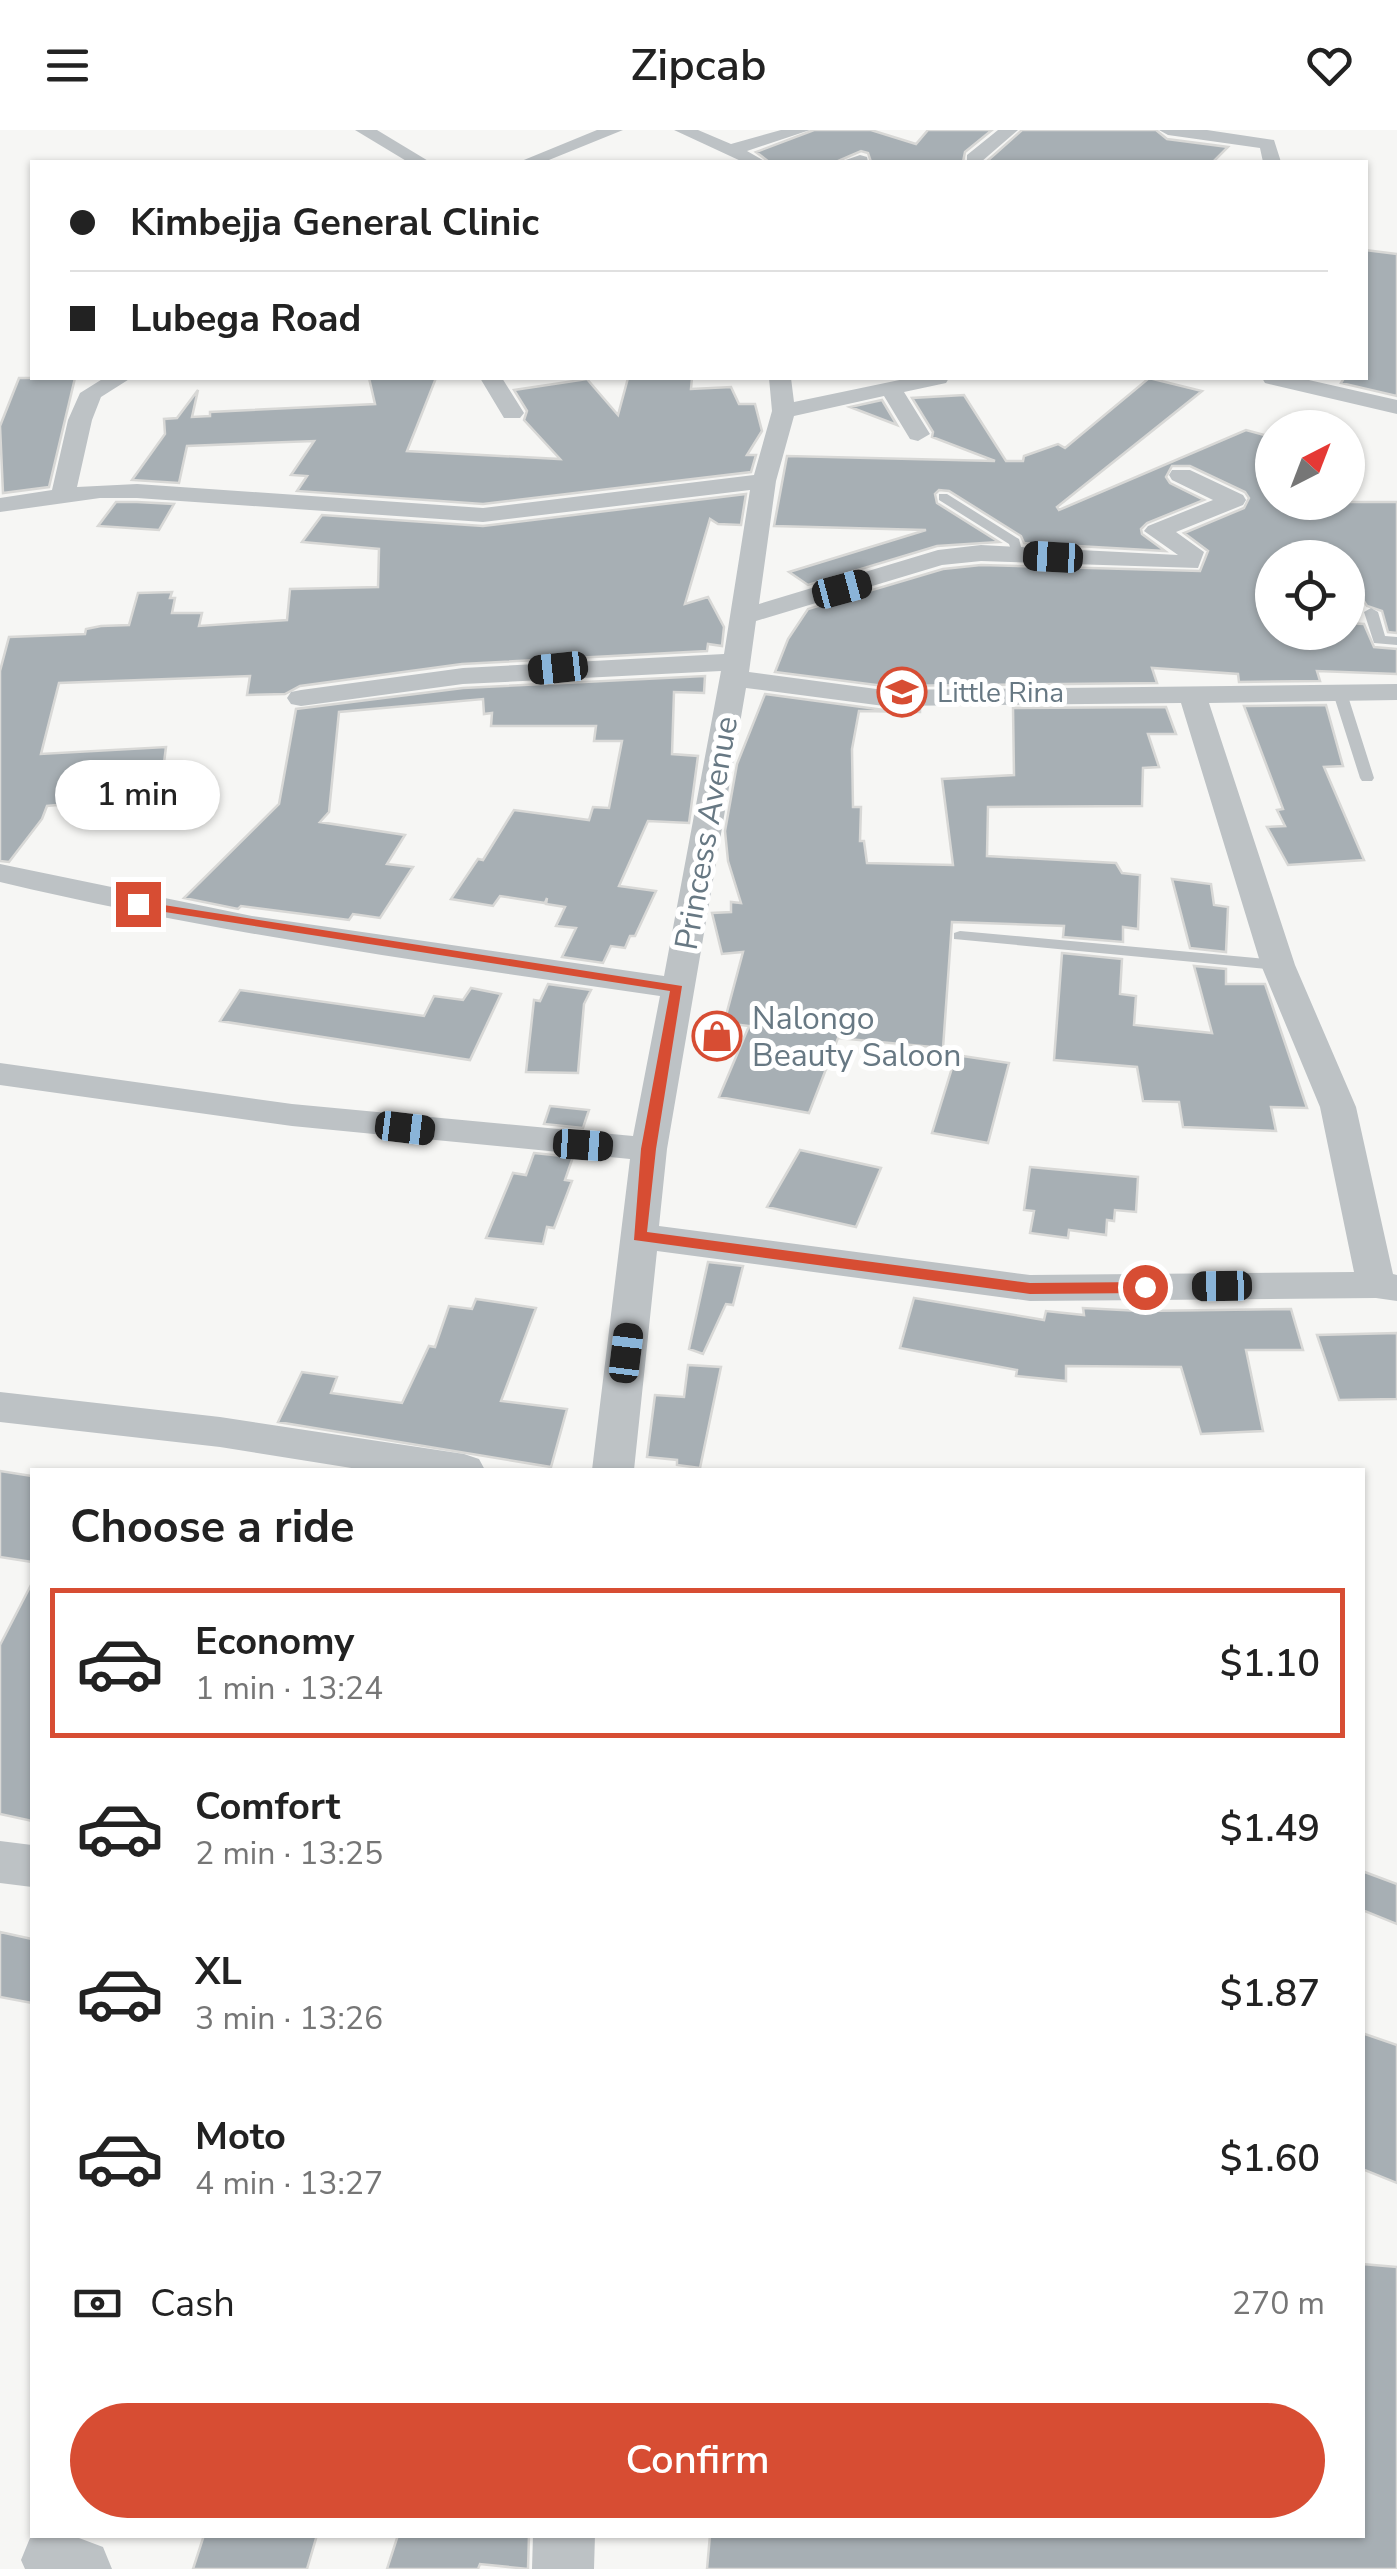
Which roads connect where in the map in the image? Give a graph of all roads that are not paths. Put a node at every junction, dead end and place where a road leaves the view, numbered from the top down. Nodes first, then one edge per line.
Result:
1 (364, 130) edge
2 (614, 130) edge
3 (683, 130) edge
4 (801, 130) edge
5 (1009, 130) edge
6 (1168, 130) edge
7 (729, 150) junction
8 (974, 159) dead end
9 (417, 160) edge
10 (533, 160) edge
11 (753, 160) edge
12 (1272, 160) edge
13 (116, 380) edge
14 (492, 380) edge
15 (780, 380) edge
16 (928, 380) edge
17 (1282, 380) edge
18 (890, 388) junction
19 (1397, 407) edge
20 (784, 411) junction
21 (512, 413) dead end
22 (918, 434) dead end
23 (1181, 475) dead end
24 (764, 481) junction
25 (63, 495) junction
26 (943, 497) dead end
27 (0, 506) edge
28 (1019, 555) junction
29 (1371, 612) dead end
30 (744, 616) junction
31 (1397, 641) edge
32 (735, 670) junction
33 (1397, 692) edge
34 (1340, 693) junction
35 (1193, 696) junction
36 (301, 698) dead end
37 (1367, 778) dead end
38 (0, 873) edge
39 (960, 936) dead end
40 (1278, 965) junction
41 (678, 988) junction
42 (0, 1074) edge
43 (648, 1149) junction
44 (639, 1236) junction
45 (1387, 1286) edge
46 (0, 1407) edge
47 (451, 1468) edge
48 (613, 1468) edge
49 (0, 1862) edge
50 (30, 1866) edge
51 (564, 2538) edge
52 (564, 2569) edge

1 - 9 street
2 - 10 street
3 - 7 street
4 - 7 street
5 - 8 street
6 - 12 street
7 - 11 street
13 - 25 street
14 - 21 street
15 - 20 street, Princess Avenue
16 - 18 street
17 - 19 street
18 - 20 street
18 - 22 street
20 - 24 street, Princess Avenue
23 - 28 street
24 - 25 street
24 - 30 street, Princess Avenue
25 - 27 street
26 - 28 lane
28 - 30 street
29 - 31 lane
30 - 32 street, Princess Avenue
32 - 35 street
32 - 36 street
32 - 41 street, Princess Avenue
33 - 34 street
34 - 35 street
34 - 37 lane
35 - 40 street
38 - 41 street
39 - 40 lane
40 - 45 street
41 - 43 street, Princess Avenue
42 - 43 street
43 - 44 street, Princess Avenue
44 - 45 street
44 - 48 street, Princess Avenue
46 - 47 street
49 - 50 street
51 - 52 street

